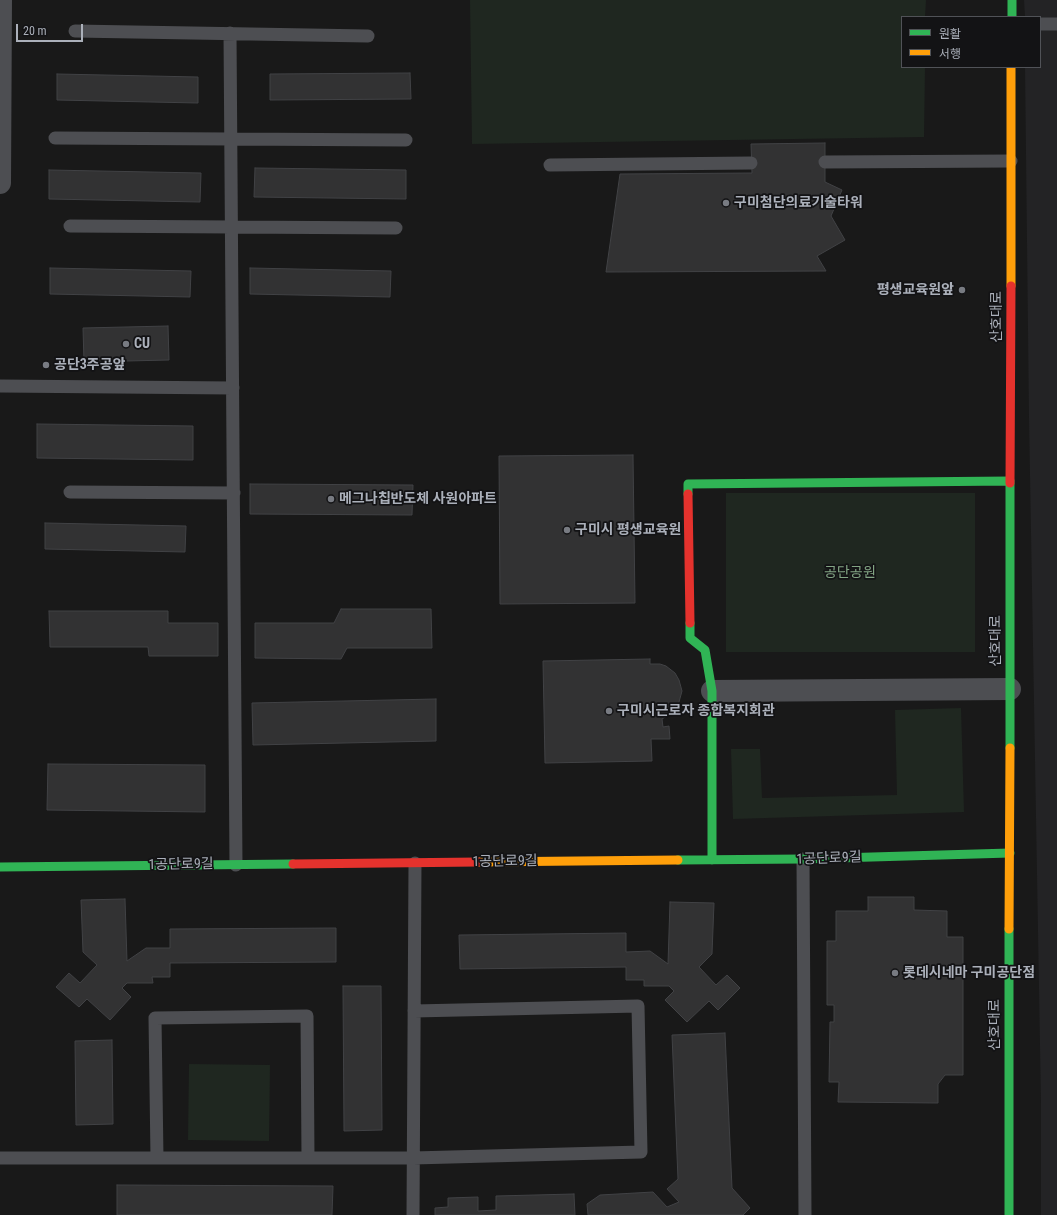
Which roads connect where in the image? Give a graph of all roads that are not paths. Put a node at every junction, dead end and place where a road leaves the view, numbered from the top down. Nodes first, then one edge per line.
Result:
1 (1, 0) edge
2 (1012, 0) edge
3 (1012, 16) edge
4 (1041, 24) edge
5 (1057, 24) edge
6 (75, 31) dead end
7 (230, 33) junction
8 (368, 36) dead end
9 (1012, 68) edge
10 (55, 138) dead end
11 (231, 139) junction
12 (406, 140) dead end
13 (1011, 161) junction
14 (825, 162) dead end
15 (751, 163) dead end
16 (550, 164) dead end
17 (0, 183) edge
18 (70, 226) dead end
19 (232, 227) junction
20 (396, 228) dead end
21 (0, 386) edge
22 (233, 388) junction
23 (1010, 481) junction
24 (70, 492) dead end
25 (234, 493) junction
26 (1010, 689) junction
27 (712, 691) junction
28 (1010, 853) junction
29 (712, 860) junction
30 (803, 860) junction
31 (415, 863) junction
32 (236, 865) junction
33 (0, 867) edge
34 (414, 1011) junction
35 (0, 1158) edge
36 (157, 1158) junction
37 (308, 1158) junction
38 (413, 1158) junction
39 (413, 1215) edge
40 (805, 1215) edge
41 (1009, 1215) edge

1 - 17 street
2 - 3 street
4 - 5 lane
6 - 7 lane
7 - 8 lane
7 - 11 lane
9 - 13 street, 산호대로
10 - 11 lane
11 - 12 lane
11 - 19 lane
13 - 14 lane
13 - 23 street, 산호대로
15 - 16 lane
18 - 19 lane
19 - 20 lane
19 - 22 lane
21 - 22 lane
22 - 25 lane
23 - 26 street, 산호대로
23 - 27 street
24 - 25 lane
25 - 32 lane
26 - 27 street
26 - 28 street, 산호대로
27 - 29 street
28 - 30 street, 1공단로9길
28 - 41 street, 산호대로
29 - 30 street, 1공단로9길
29 - 31 street, 1공단로9길
30 - 40 lane
31 - 32 street, 1공단로9길
31 - 34 lane
32 - 33 street, 1공단로9길
34 - 38 lane
34 - 38 lane
35 - 36 lane
36 - 37 lane
36 - 37 lane
37 - 38 lane
38 - 39 lane

